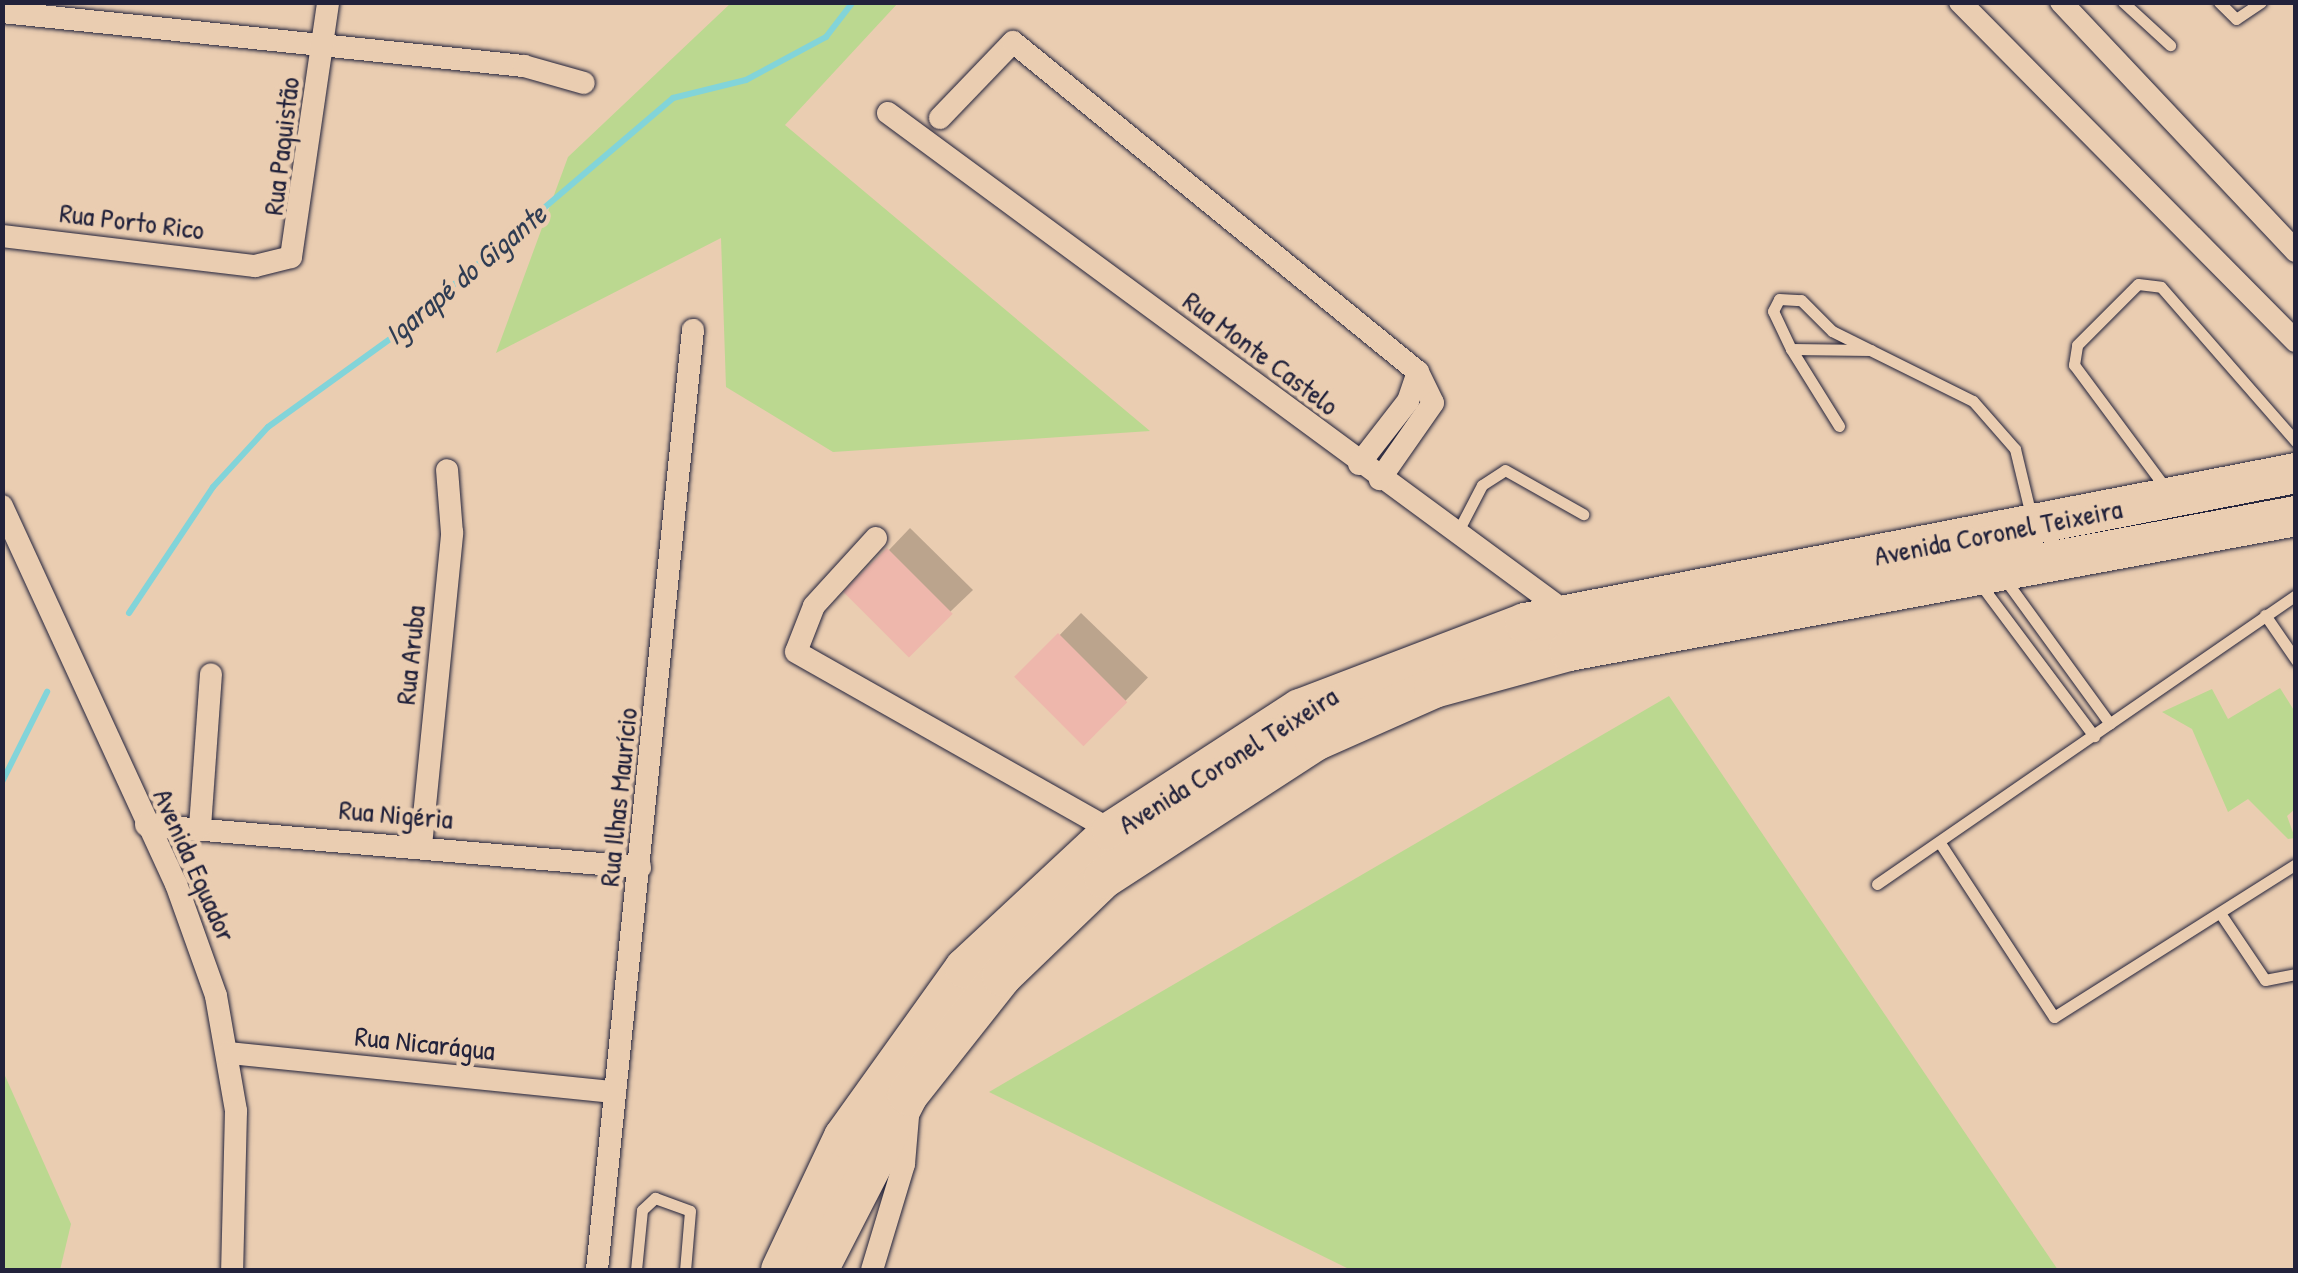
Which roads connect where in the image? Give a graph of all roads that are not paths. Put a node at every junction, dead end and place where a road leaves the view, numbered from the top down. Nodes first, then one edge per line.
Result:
1 (328, 2) edge
2 (1960, 2) edge
3 (2062, 2) edge
4 (2123, 2) edge
5 (2219, 2) edge
6 (2261, 2) edge
7 (2, 12) edge
8 (2170, 46) dead end
9 (324, 48) junction
10 (584, 83) dead end
11 (888, 112) dead end
12 (940, 118) dead end
13 (2, 236) edge
14 (2296, 251) edge
15 (255, 266) joint
16 (693, 330) dead end
17 (2296, 341) edge
18 (1790, 350) junction
19 (1880, 350) junction
20 (1418, 372) junction
21 (1839, 426) dead end
22 (2296, 442) edge
23 (1359, 464) junction
24 (447, 470) dead end
25 (2296, 474) edge
26 (1380, 479) junction
27 (2172, 498) junction
28 (2, 506) edge
29 (1583, 514) dead end
30 (2296, 516) edge
31 (2033, 526) junction
32 (1456, 535) junction
33 (876, 538) dead end
34 (1988, 575) junction
35 (2296, 595) edge
36 (1567, 613) junction
37 (2265, 615) junction
38 (2296, 660) edge
39 (211, 674) dead end
40 (2110, 724) junction
41 (2094, 736) junction
42 (146, 825) junction
43 (200, 827) junction
44 (1112, 831) junction
45 (1940, 843) junction
46 (421, 846) junction
47 (2296, 864) edge
48 (640, 867) junction
49 (1878, 884) dead end
50 (2222, 916) junction
51 (2296, 974) edge
52 (229, 1053) junction
53 (615, 1092) junction
54 (908, 1095) junction
55 (232, 1270) edge
56 (597, 1270) edge
57 (636, 1270) edge
58 (685, 1270) edge
59 (782, 1270) edge
60 (818, 1270) edge
61 (872, 1270) edge

1 - 9 street, Rua Paquistão
2 - 17 street
3 - 14 street
4 - 8 lane
5 - 6 lane
7 - 9 street
9 - 10 street
9 - 15 street, Rua Paquistão
11 - 23 street, Rua Monte Castelo
12 - 20 street
13 - 15 street, Rua Porto Rico
16 - 48 street, Rua Ilhas Maurício
18 - 19 lane
18 - 19 lane
18 - 21 lane
19 - 31 lane
20 - 23 street
20 - 26 street
22 - 27 lane
23 - 26 street, Rua Monte Castelo
24 - 46 street, Rua Aruba
25 - 27 highway, Avenida Coronel Teixeira
26 - 32 street, Rua Monte Castelo
27 - 31 highway, Avenida Coronel Teixeira
28 - 42 street, Avenida Equador
29 - 32 lane
30 - 34 highway, Avenida Coronel Teixeira
31 - 36 highway, Avenida Coronel Teixeira
32 - 36 street, Rua Monte Castelo
33 - 44 street
34 - 40 lane
34 - 41 lane
34 - 54 highway, Avenida Coronel Teixeira
35 - 37 lane
36 - 44 highway, Avenida Coronel Teixeira
37 - 38 lane
37 - 40 lane
39 - 43 street
40 - 41 lane
41 - 45 lane
42 - 43 street, Rua Nigéria
42 - 52 street, Avenida Equador
43 - 46 street, Rua Nigéria
44 - 59 highway, Avenida Coronel Teixeira
45 - 49 lane
45 - 50 lane
46 - 48 street, Rua Nigéria
47 - 50 lane
48 - 53 street, Rua Ilhas Maurício
50 - 51 lane
52 - 53 street, Rua Nicarágua
52 - 55 street, Avenida Equador
53 - 56 street, Rua Ilhas Maurício
54 - 60 highway, Avenida Coronel Teixeira
54 - 61 street
57 - 58 lane

